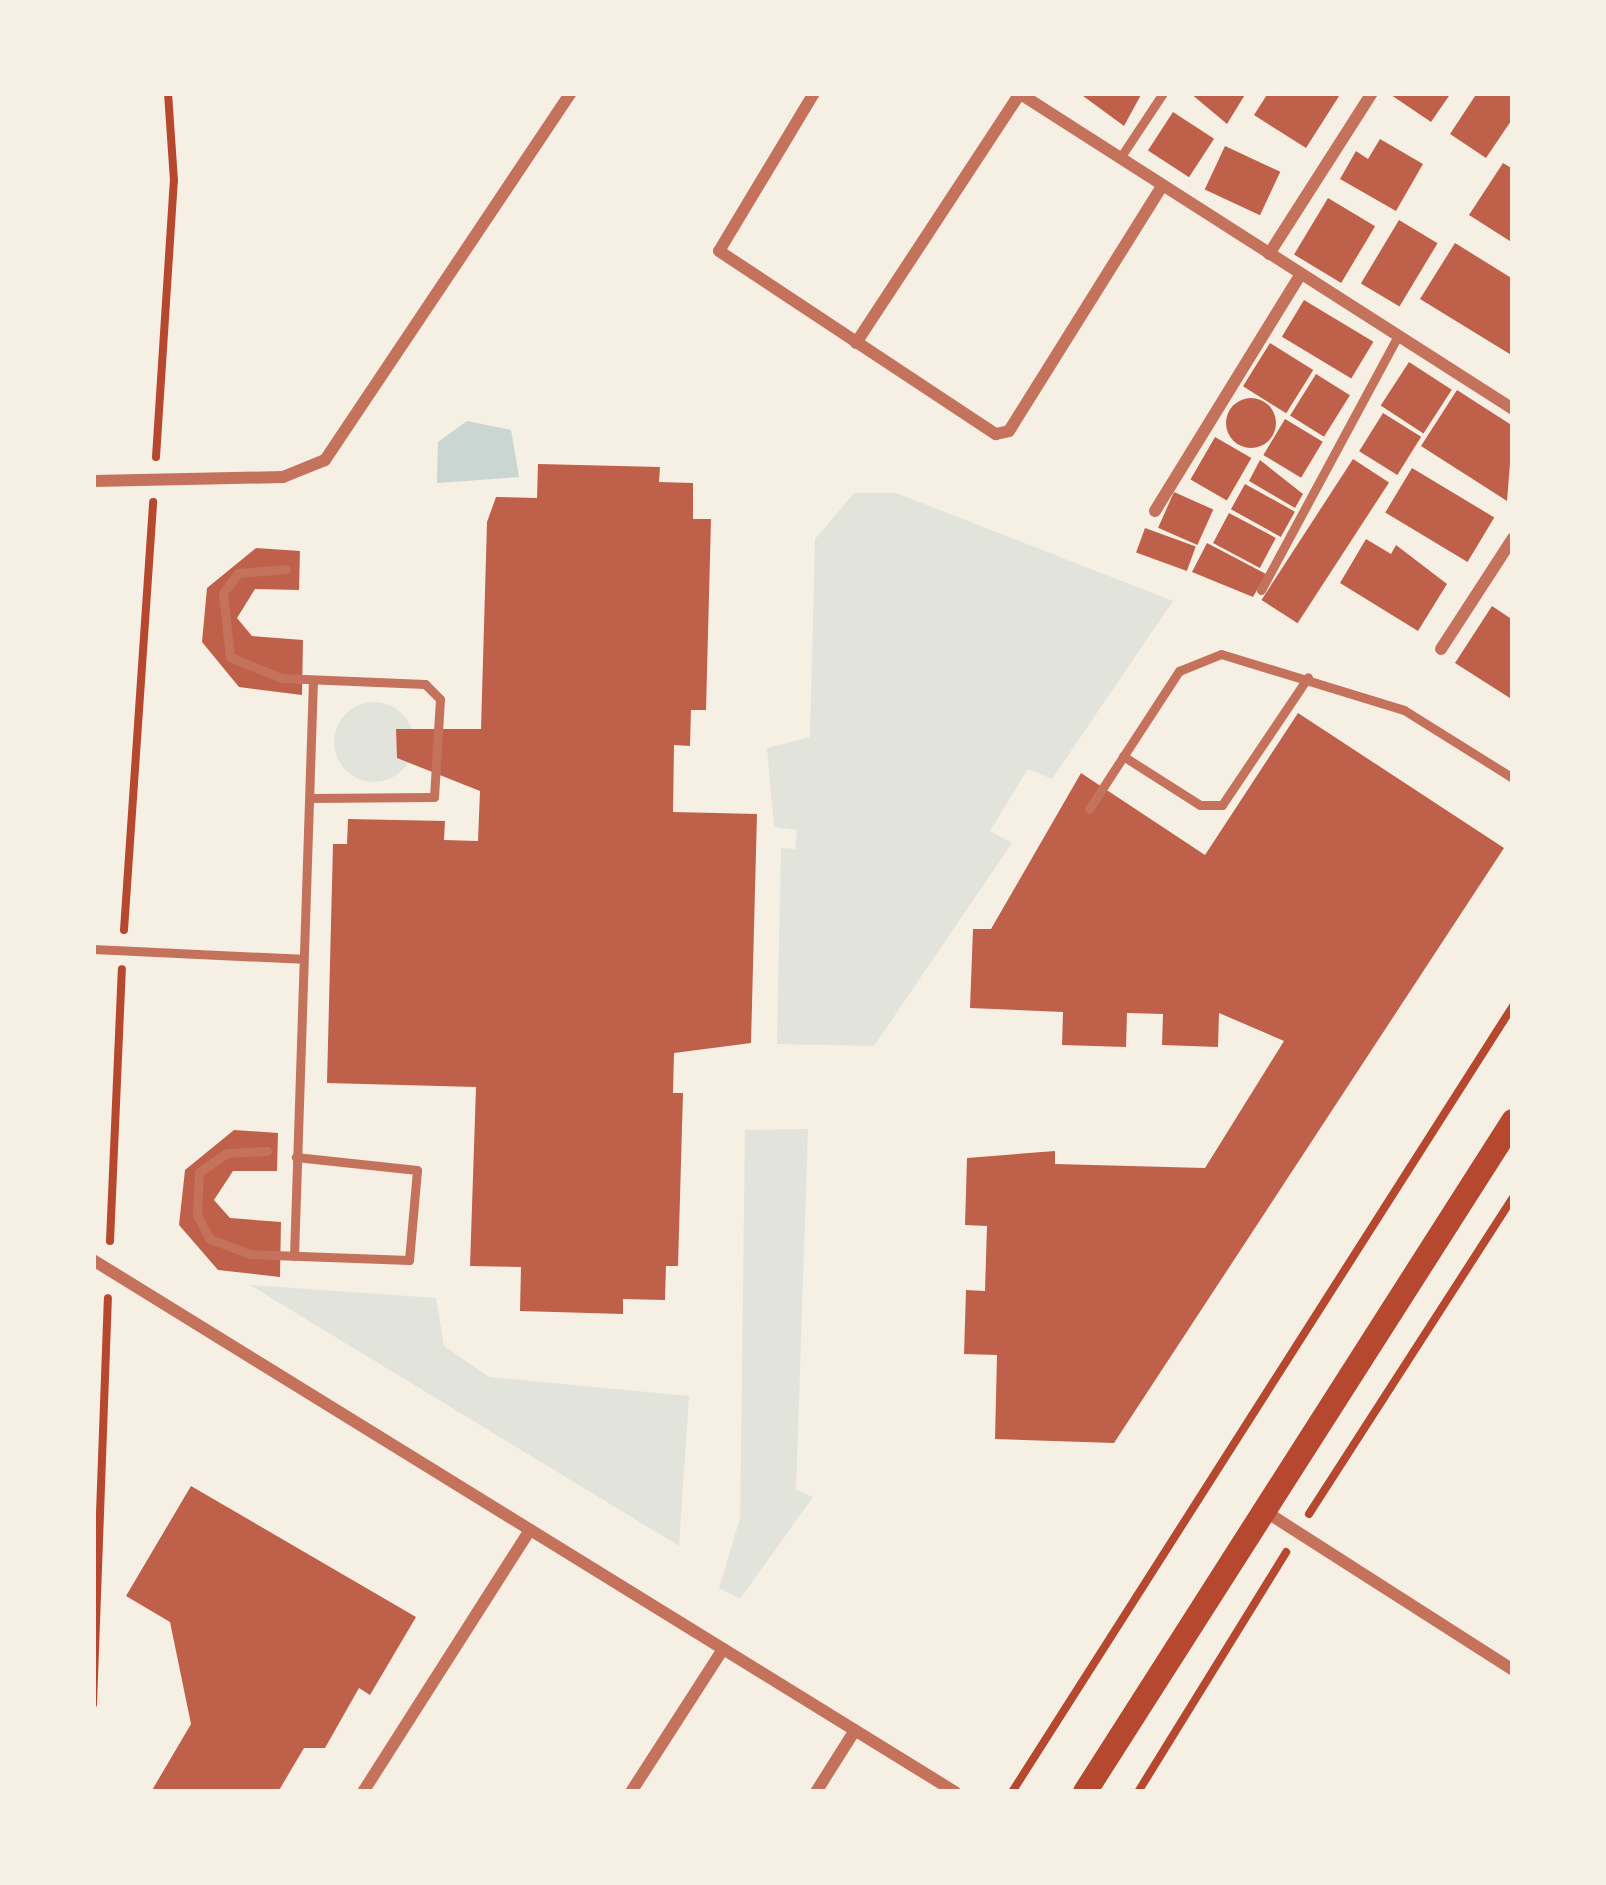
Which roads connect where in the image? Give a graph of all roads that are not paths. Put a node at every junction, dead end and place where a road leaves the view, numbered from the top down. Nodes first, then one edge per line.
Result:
1 (571, 93) edge
2 (814, 93) edge
3 (1020, 93) edge
4 (1162, 93) edge
5 (1372, 93) edge
6 (1120, 158) junction
7 (1162, 186) junction
8 (1269, 254) junction
9 (1300, 274) junction
10 (1398, 336) junction
11 (856, 343) junction
12 (1513, 409) edge
13 (93, 481) edge
14 (1155, 511) dead end
15 (1513, 538) edge
16 (286, 569) dead end
17 (1261, 590) dead end
18 (1441, 649) dead end
19 (1308, 677) junction
20 (313, 680) junction
21 (1123, 756) junction
22 (1513, 778) edge
23 (310, 798) junction
24 (1089, 809) dead end
25 (93, 949) edge
26 (302, 958) junction
27 (1513, 1121) edge
28 (267, 1150) dead end
29 (296, 1156) junction
30 (294, 1256) junction
31 (93, 1260) edge
32 (1263, 1510) junction
33 (530, 1530) junction
34 (723, 1649) junction
35 (1513, 1670) edge
36 (855, 1730) junction
37 (363, 1792) edge
38 (631, 1792) edge
39 (816, 1792) edge
40 (955, 1792) edge
41 (1085, 1792) edge

1 - 13 street
2 - 11 street
3 - 6 street
3 - 11 street
4 - 6 lane
5 - 8 street
6 - 7 street
7 - 8 street
7 - 11 street
8 - 9 street
9 - 10 street
9 - 14 street
10 - 12 street
10 - 17 lane
15 - 18 street
16 - 20 lane
19 - 21 lane
19 - 21 lane
19 - 22 lane
20 - 23 lane
20 - 23 lane
21 - 24 lane
23 - 26 lane
25 - 26 lane
26 - 29 lane
27 - 32 main road
28 - 30 lane
29 - 30 lane
29 - 30 lane
31 - 33 street
32 - 35 street
32 - 41 main road
33 - 34 street
33 - 37 street
34 - 36 street
34 - 38 street
36 - 39 street
36 - 40 street

